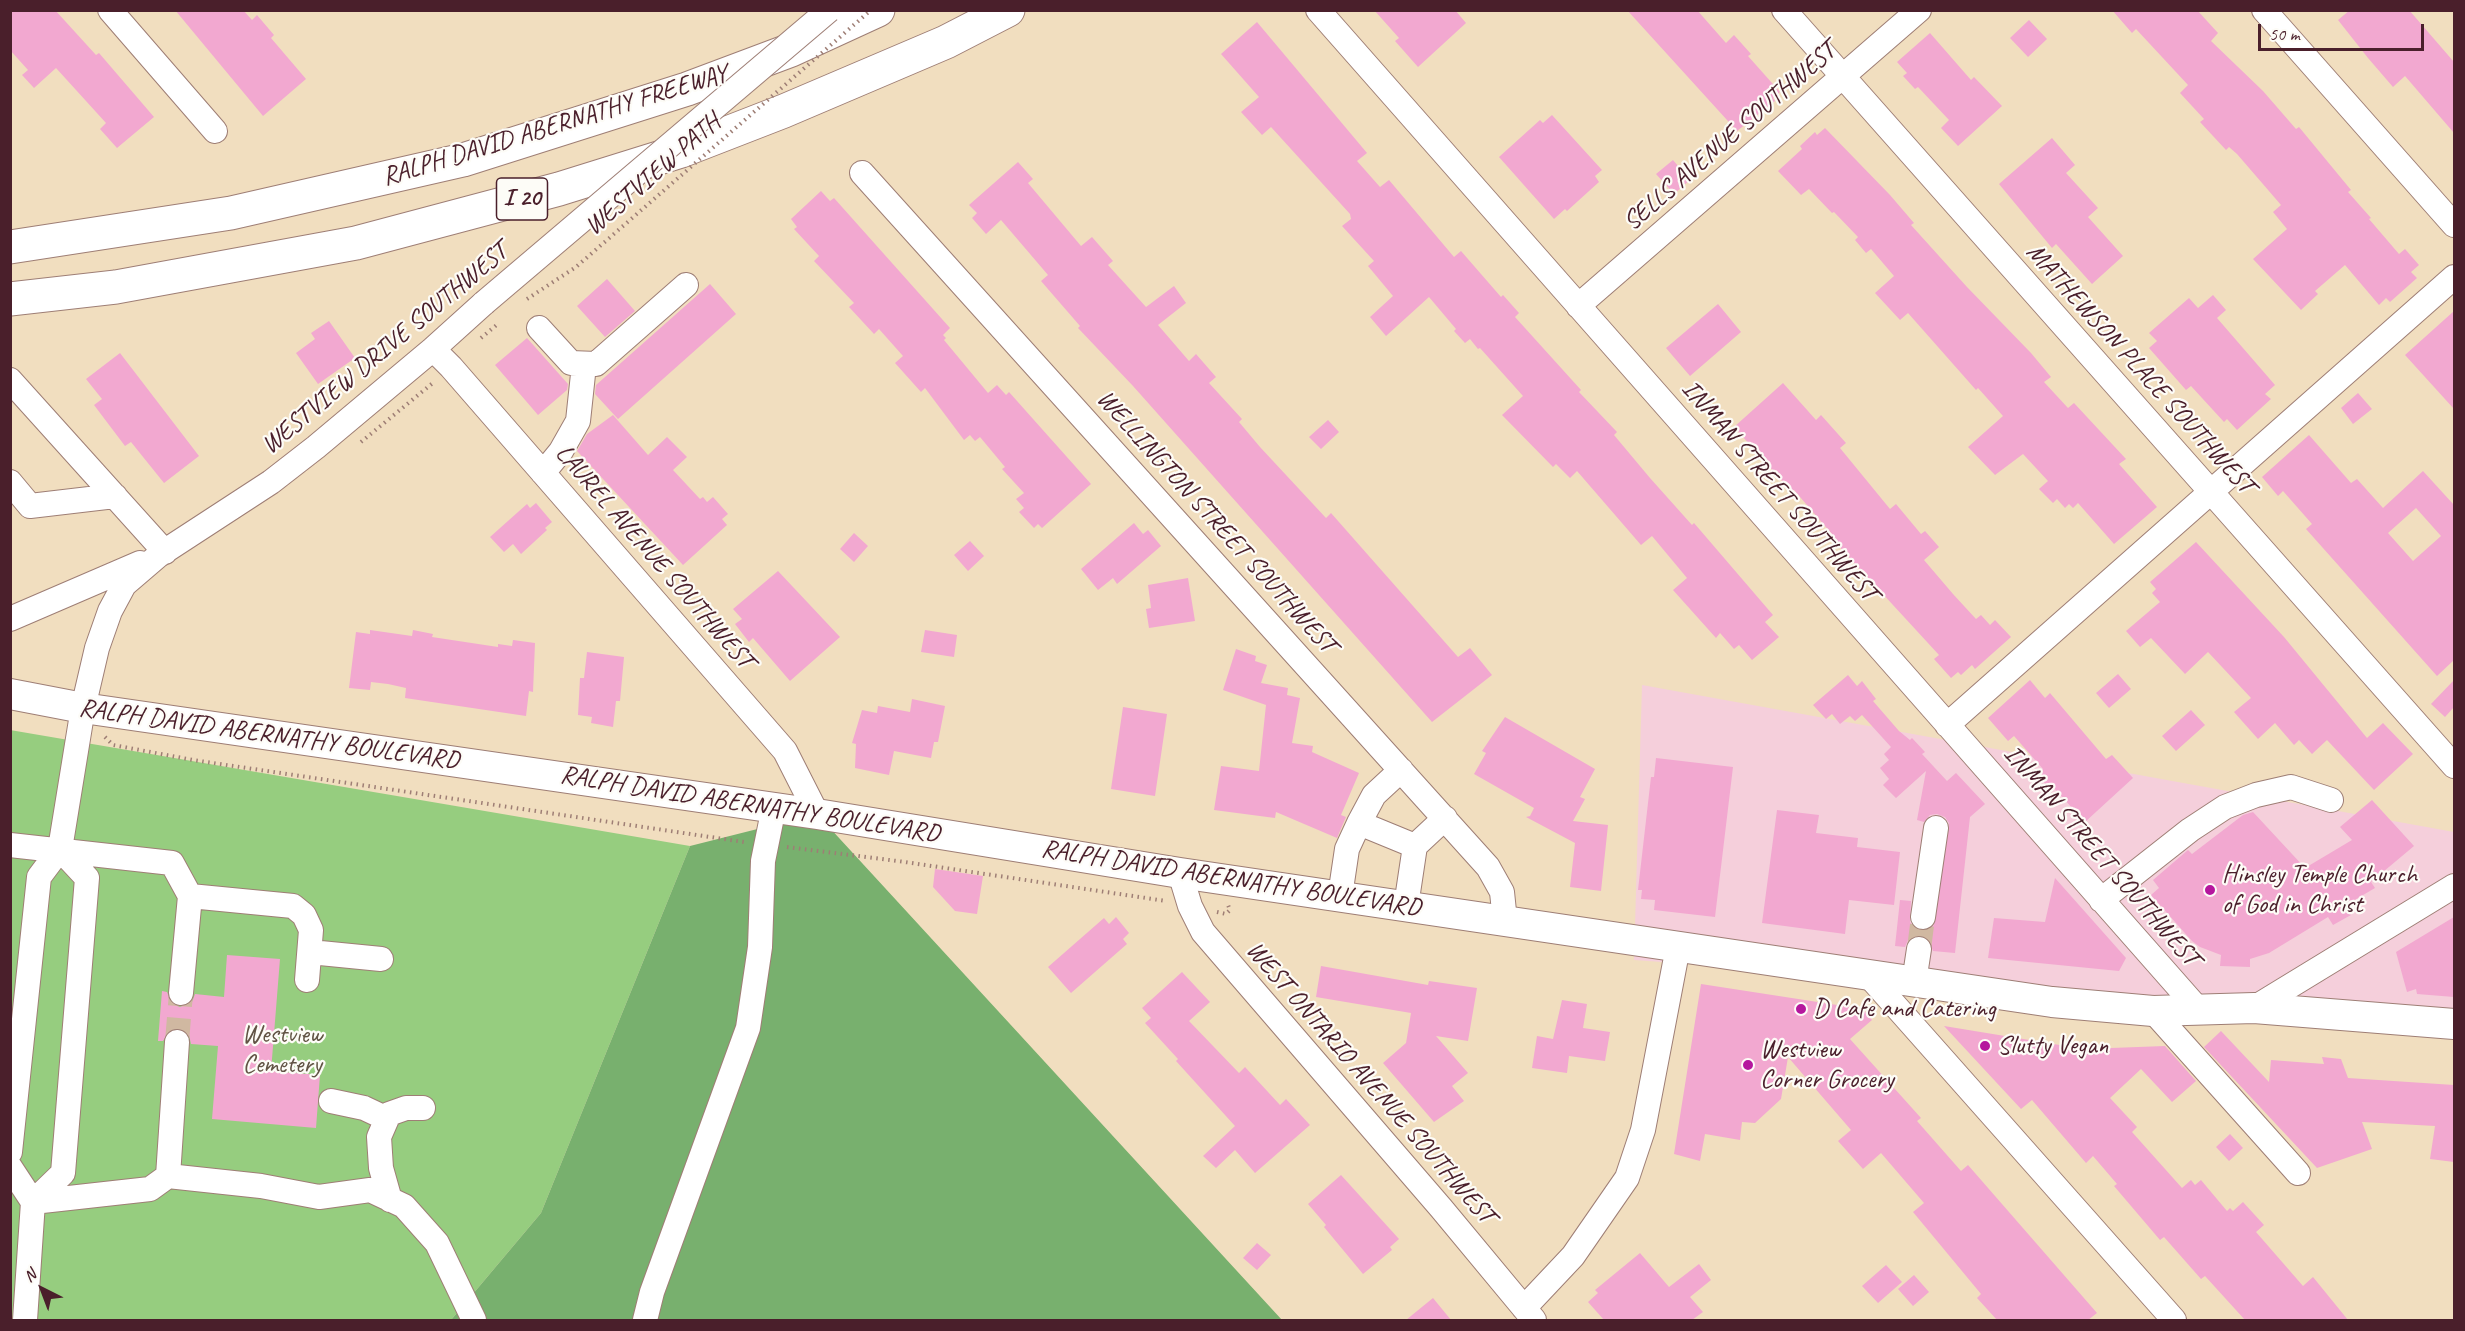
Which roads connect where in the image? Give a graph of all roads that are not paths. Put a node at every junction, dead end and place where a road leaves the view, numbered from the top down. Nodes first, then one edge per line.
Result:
1 (110, 10) edge
2 (829, 10) edge
3 (878, 10) edge
4 (1008, 10) edge
5 (1318, 10) edge
6 (1784, 10) edge
7 (1919, 10) edge
8 (2264, 10) edge
9 (1843, 77) junction
10 (215, 131) dead end
11 (862, 173) dead end
12 (2454, 225) edge
13 (10, 248) edge
14 (2454, 277) edge
15 (686, 285) dead end
16 (10, 299) edge
17 (1578, 306) junction
18 (539, 328) dead end
19 (433, 349) junction
20 (584, 365) junction
21 (10, 380) edge
22 (543, 472) junction
23 (10, 482) edge
24 (2211, 492) junction
25 (115, 496) junction
26 (162, 554) junction
27 (10, 619) edge
28 (10, 694) edge
29 (83, 708) junction
30 (1947, 725) junction
31 (2454, 766) edge
32 (1401, 770) junction
33 (2331, 800) dead end
34 (774, 807) junction
35 (817, 814) junction
36 (1445, 818) junction
37 (1359, 823) junction
38 (1936, 828) dead end
39 (10, 845) edge
40 (1415, 846) junction
41 (60, 849) junction
42 (1180, 873) junction
43 (2454, 886) edge
44 (190, 896) junction
45 (1340, 896) junction
46 (2101, 900) junction
47 (1406, 906) junction
48 (1923, 917) tunnel mouth
49 (1505, 921) junction
50 (1678, 947) junction
51 (1919, 949) tunnel mouth
52 (310, 952) junction
53 (381, 959) dead end
54 (1869, 976) junction
55 (307, 980) dead end
56 (1914, 982) junction
57 (182, 993) tunnel mouth
58 (2254, 1008) junction
59 (2198, 1009) junction
60 (2153, 1011) junction
61 (2454, 1024) edge
62 (177, 1042) tunnel mouth
63 (331, 1101) dead end
64 (423, 1108) dead end
65 (385, 1123) junction
66 (10, 1152) edge
67 (10, 1167) edge
68 (2298, 1173) dead end
69 (168, 1176) junction
70 (390, 1200) junction
71 (33, 1202) junction
72 (1529, 1314) edge
73 (25, 1320) edge
74 (474, 1320) edge
75 (645, 1320) edge
76 (2174, 1320) edge

1 - 10 street
2 - 19 street, WESTVIEW DRIVE SOUTHWEST, bridge
3 - 13 highway, RALPH DAVID ABERNATHY FREEWAY / I 20
4 - 16 highway, I 20
5 - 17 street, INMAN STREET SOUTHWEST
6 - 9 street, MATHEWSON PLACE SOUTHWEST
7 - 9 street, SELLS AVENUE SOUTHWEST
8 - 12 street
9 - 17 street, SELLS AVENUE SOUTHWEST
9 - 24 street, MATHEWSON PLACE SOUTHWEST
11 - 32 street, WELLINGTON STREET SOUTHWEST
14 - 24 street
15 - 20 street
17 - 30 street, INMAN STREET SOUTHWEST
18 - 20 street
19 - 22 street, LAUREL AVENUE SOUTHWEST
19 - 26 street, WESTVIEW DRIVE SOUTHWEST
20 - 22 street
21 - 25 street
22 - 35 street, LAUREL AVENUE SOUTHWEST
23 - 25 street
24 - 30 street
24 - 31 street, MATHEWSON PLACE SOUTHWEST
25 - 26 street
26 - 27 street, WESTVIEW DRIVE SOUTHWEST
26 - 29 street, WESTVIEW DRIVE SOUTHWEST
28 - 29 main road, RALPH DAVID ABERNATHY BOULEVARD
29 - 34 main road, RALPH DAVID ABERNATHY BOULEVARD
29 - 41 street, WESTVIEW DRIVE SOUTHWEST
30 - 46 street, INMAN STREET SOUTHWEST
32 - 36 street, WELLINGTON STREET SOUTHWEST
32 - 37 street
33 - 46 street
34 - 35 main road, RALPH DAVID ABERNATHY BOULEVARD
34 - 75 street
35 - 42 main road, RALPH DAVID ABERNATHY BOULEVARD
36 - 40 street
36 - 49 street, WELLINGTON STREET SOUTHWEST
37 - 40 street
37 - 45 street
38 - 48 street
39 - 41 street
40 - 47 street
41 - 44 street
41 - 66 street
41 - 71 street
42 - 45 main road, RALPH DAVID ABERNATHY BOULEVARD
42 - 72 street, WEST ONTARIO AVENUE SOUTHWEST
43 - 58 street
44 - 52 street
44 - 57 street
45 - 47 main road, RALPH DAVID ABERNATHY BOULEVARD
46 - 59 street, INMAN STREET SOUTHWEST
47 - 49 main road, RALPH DAVID ABERNATHY BOULEVARD
49 - 50 main road, RALPH DAVID ABERNATHY BOULEVARD
50 - 54 main road, RALPH DAVID ABERNATHY BOULEVARD
50 - 72 street
51 - 56 street
52 - 53 street
52 - 55 street
54 - 56 main road, RALPH DAVID ABERNATHY BOULEVARD
54 - 76 street
56 - 60 main road, RALPH DAVID ABERNATHY BOULEVARD
58 - 59 main road, RALPH DAVID ABERNATHY BOULEVARD
58 - 61 main road, RALPH DAVID ABERNATHY BOULEVARD
59 - 60 main road, RALPH DAVID ABERNATHY BOULEVARD
60 - 68 street
62 - 69 street
63 - 65 street
64 - 65 street
65 - 70 street
67 - 71 street
69 - 70 street
69 - 71 street
70 - 74 street
71 - 73 street

